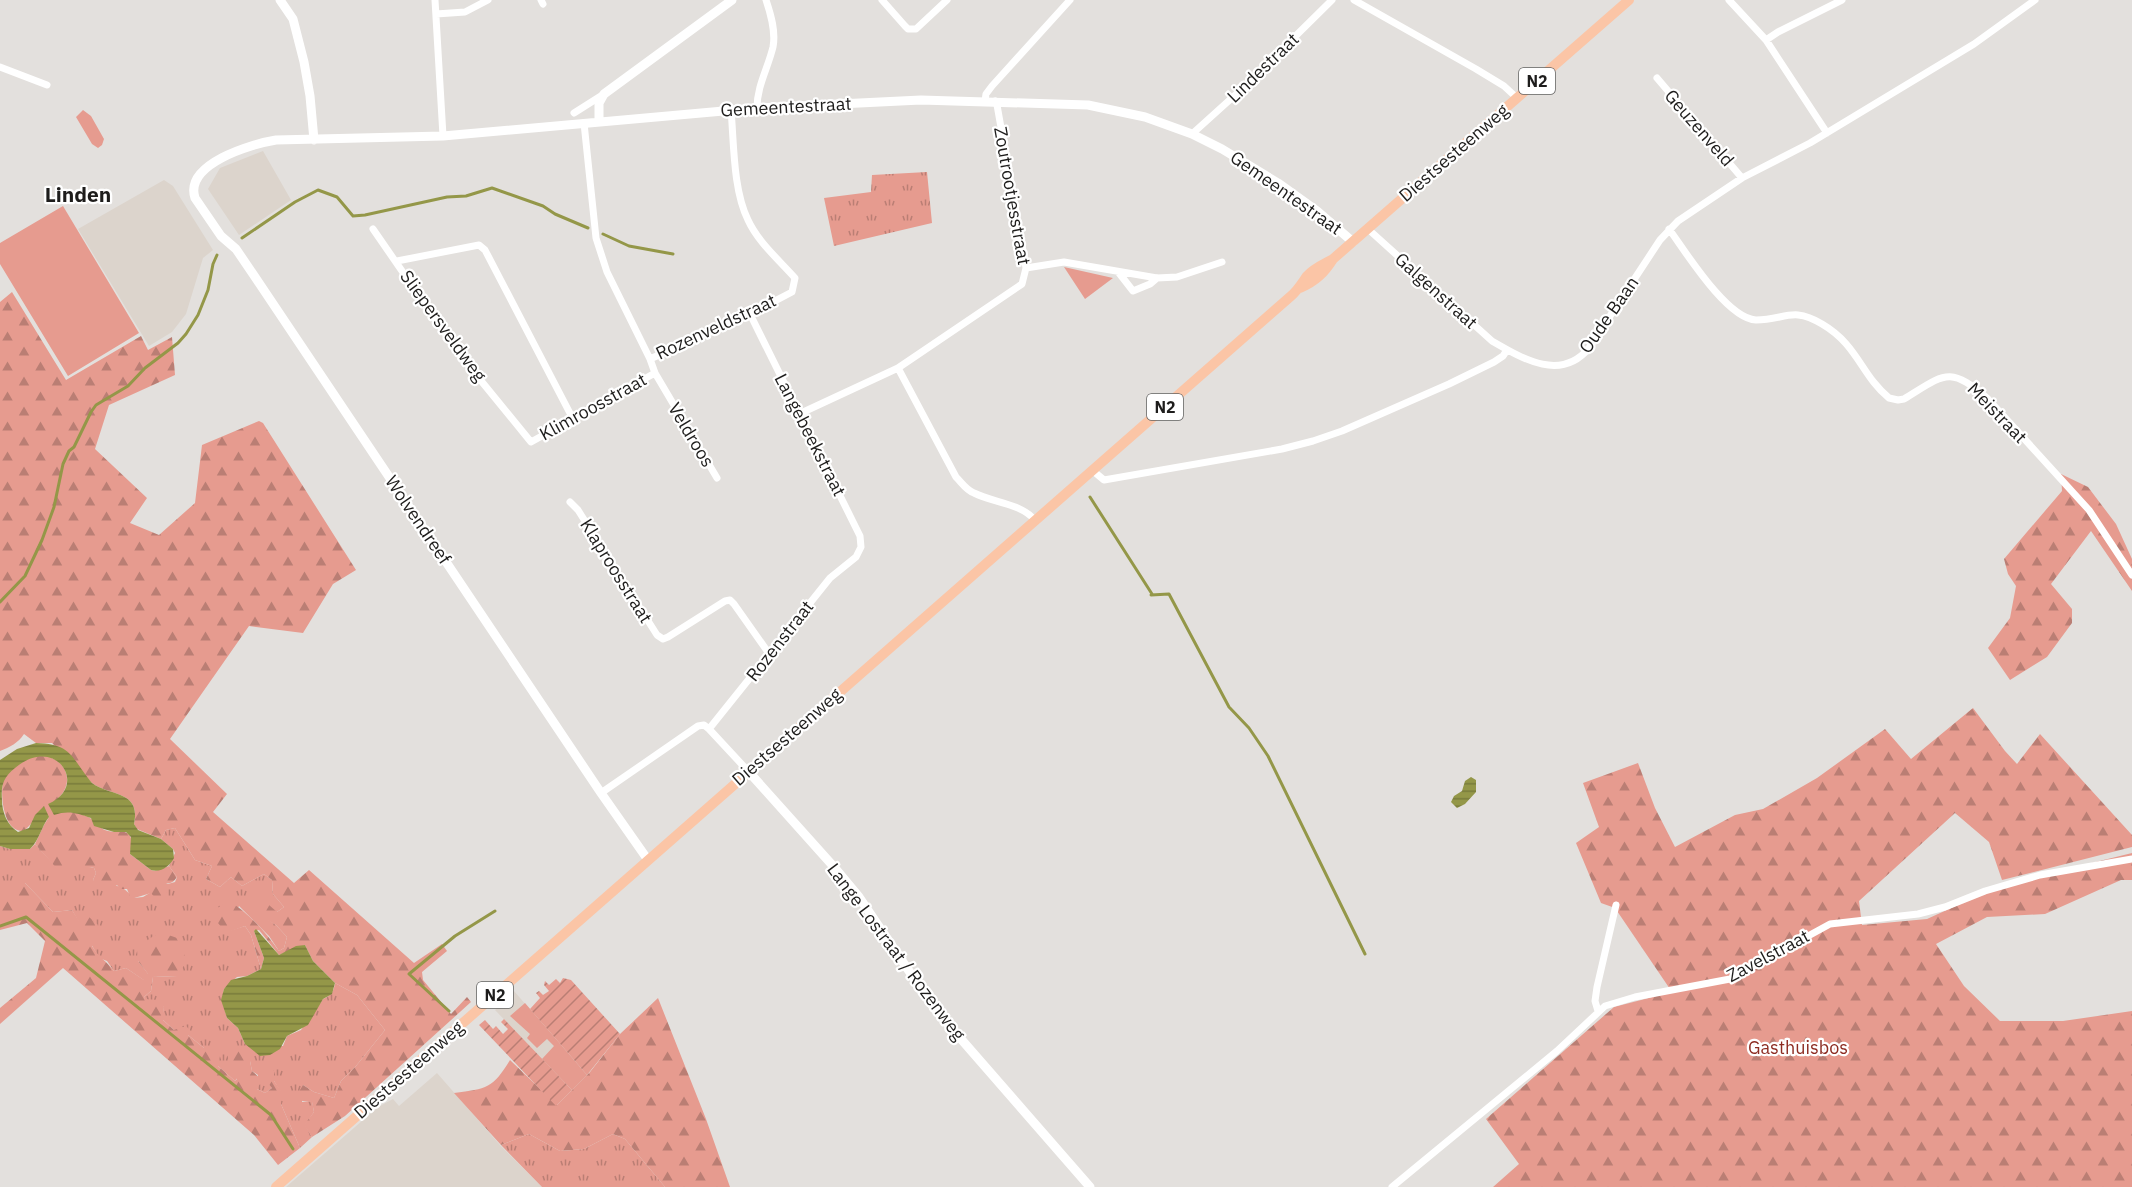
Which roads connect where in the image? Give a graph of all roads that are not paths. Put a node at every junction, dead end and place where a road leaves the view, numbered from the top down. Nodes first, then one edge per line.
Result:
1 (280, 0) edge
2 (435, 0) edge
3 (488, 0) edge
4 (732, 0) edge
5 (766, 0) edge
6 (882, 0) edge
7 (947, 0) edge
8 (1070, 0) edge
9 (1332, 0) edge
10 (1354, 0) edge
11 (1629, 0) edge
12 (1729, 0) edge
13 (1842, 0) edge
14 (2036, 0) edge
15 (436, 14) junction
16 (1766, 40) junction
17 (0, 67) edge
18 (1657, 78) dead end
19 (47, 85) dead end
20 (604, 94) junction
21 (1517, 98) junction
22 (990, 101) junction
23 (757, 108) junction
24 (731, 110) junction
25 (574, 113) dead end
26 (598, 122) junction
27 (584, 123) junction
28 (1827, 133) junction
29 (1192, 134) junction
30 (443, 136) junction
31 (314, 140) junction
32 (1742, 178) junction
33 (192, 180) joint
34 (373, 229) dead end
35 (1368, 229) junction
36 (1669, 229) junction
37 (1353, 242) junction
38 (397, 261) junction
39 (1222, 262) dead end
40 (1026, 268) junction
41 (1119, 273) junction
42 (1157, 278) junction
43 (750, 314) junction
44 (1507, 350) junction
45 (650, 359) junction
46 (898, 368) junction
47 (655, 373) junction
48 (799, 414) junction
49 (573, 419) junction
50 (531, 442) joint
51 (1092, 470) junction
52 (717, 478) dead end
53 (570, 502) dead end
54 (1035, 520) junction
55 (856, 557) joint
56 (2132, 575) edge
57 (770, 655) junction
58 (709, 729) junction
59 (748, 771) junction
60 (601, 793) junction
61 (2132, 859) edge
62 (648, 860) junction
63 (1616, 905) dead end
64 (1598, 1011) junction
65 (276, 1187) edge
66 (1090, 1187) edge
67 (1392, 1187) edge

1 - 31 street
2 - 15 street
3 - 15 street
4 - 20 street
5 - 23 street
6 - 7 street
8 - 22 street
9 - 29 street, Lindestraat
10 - 21 street
11 - 21 main road, Diestsesteenweg / N2
12 - 16 street
13 - 16 street
14 - 28 street, Oude Baan
15 - 30 street
16 - 28 street
17 - 19 street
18 - 32 street, Geuzenveld
20 - 25 street
20 - 26 street
21 - 35 main road, Diestsesteenweg / N2
22 - 23 street, Gemeentestraat
22 - 29 street, Gemeentestraat
22 - 40 street, Zoutrootjesstraat
23 - 24 street, Gemeentestraat
24 - 26 street, Gemeentestraat
24 - 43 street, Rozenveldstraat
26 - 27 street, Gemeentestraat
27 - 30 street, Gemeentestraat
27 - 45 street, Rozenveldstraat
28 - 32 street, Oude Baan
29 - 37 street, Gemeentestraat
30 - 31 street, Gemeentestraat
31 - 33 street, Gemeentestraat
32 - 36 street, Oude Baan
33 - 60 street, Wolvendreef
34 - 38 street
35 - 37 main road, Diestsesteenweg / N2
35 - 44 street, Galgenstraat
36 - 44 street, Oude Baan
36 - 56 street, Meistraat
37 - 51 main road, Diestsesteenweg / N2
38 - 49 street, Sliepersveldweg
38 - 50 street, Sliepersveldweg
39 - 42 street
40 - 41 street
40 - 46 street, Zoutrootjesstraat
41 - 42 street
41 - 42 street
43 - 45 street, Rozenveldstraat
43 - 48 street, Langebeekstraat
44 - 51 street
45 - 47 street, Veldroos
46 - 48 street, Zoutrootjesstraat
46 - 54 street
47 - 49 street, Klimroosstraat
47 - 52 street, Veldroos
48 - 55 street, Langebeekstraat
49 - 50 street, Klimroosstraat
51 - 54 main road, Diestsesteenweg / N2
53 - 57 street, Klaproosstraat
54 - 59 main road, Diestsesteenweg / N2
55 - 57 street, Rozenstraat
57 - 58 street, Rozenstraat
58 - 59 street
58 - 60 street
59 - 62 main road, Diestsesteenweg / N2
59 - 66 street, Lange Lostraat / Rozenweg
60 - 62 street, Wolvendreef
61 - 64 street, Zavelstraat
62 - 65 main road, Diestsesteenweg / N2
63 - 64 street
64 - 67 street, Zavelstraat

